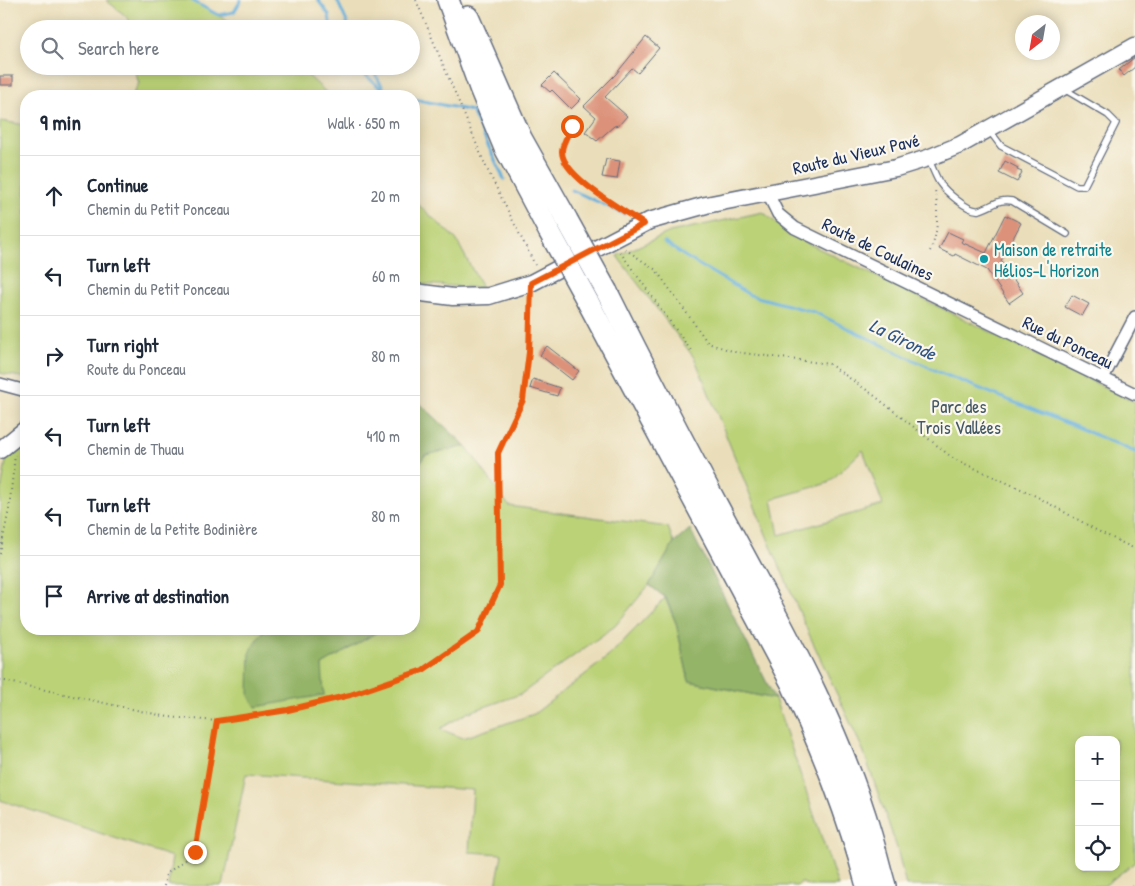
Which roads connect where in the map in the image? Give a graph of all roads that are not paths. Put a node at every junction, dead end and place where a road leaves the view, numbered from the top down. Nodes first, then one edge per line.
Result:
1 (448, 0) edge
2 (463, 0) edge
3 (1135, 46) edge
4 (1062, 88) junction
5 (989, 130) junction
6 (928, 158) junction
7 (768, 194) junction
8 (558, 225) junction
9 (1067, 234) dead end
10 (420, 293) edge
11 (598, 297) junction
12 (1135, 317) edge
13 (985, 321) joint
14 (1103, 378) junction
15 (0, 384) edge
16 (20, 389) edge
17 (1135, 394) edge
18 (20, 434) edge
19 (0, 450) edge
20 (867, 886) edge
21 (885, 886) edge

1 - 8 highway
2 - 8 highway
3 - 4 street, Route du Vieux Pavé
4 - 5 street, Route du Vieux Pavé
4 - 5 lane
5 - 6 street, Route du Vieux Pavé
6 - 7 street, Route du Vieux Pavé
6 - 9 lane
7 - 10 street, Route du Vieux Pavé
7 - 13 street, Route de Coulaines
8 - 11 highway, bridge
11 - 20 highway
11 - 21 highway
12 - 14 street
13 - 14 street, Rue du Ponceau
14 - 17 street, Rue du Ponceau
15 - 16 street
18 - 19 street

